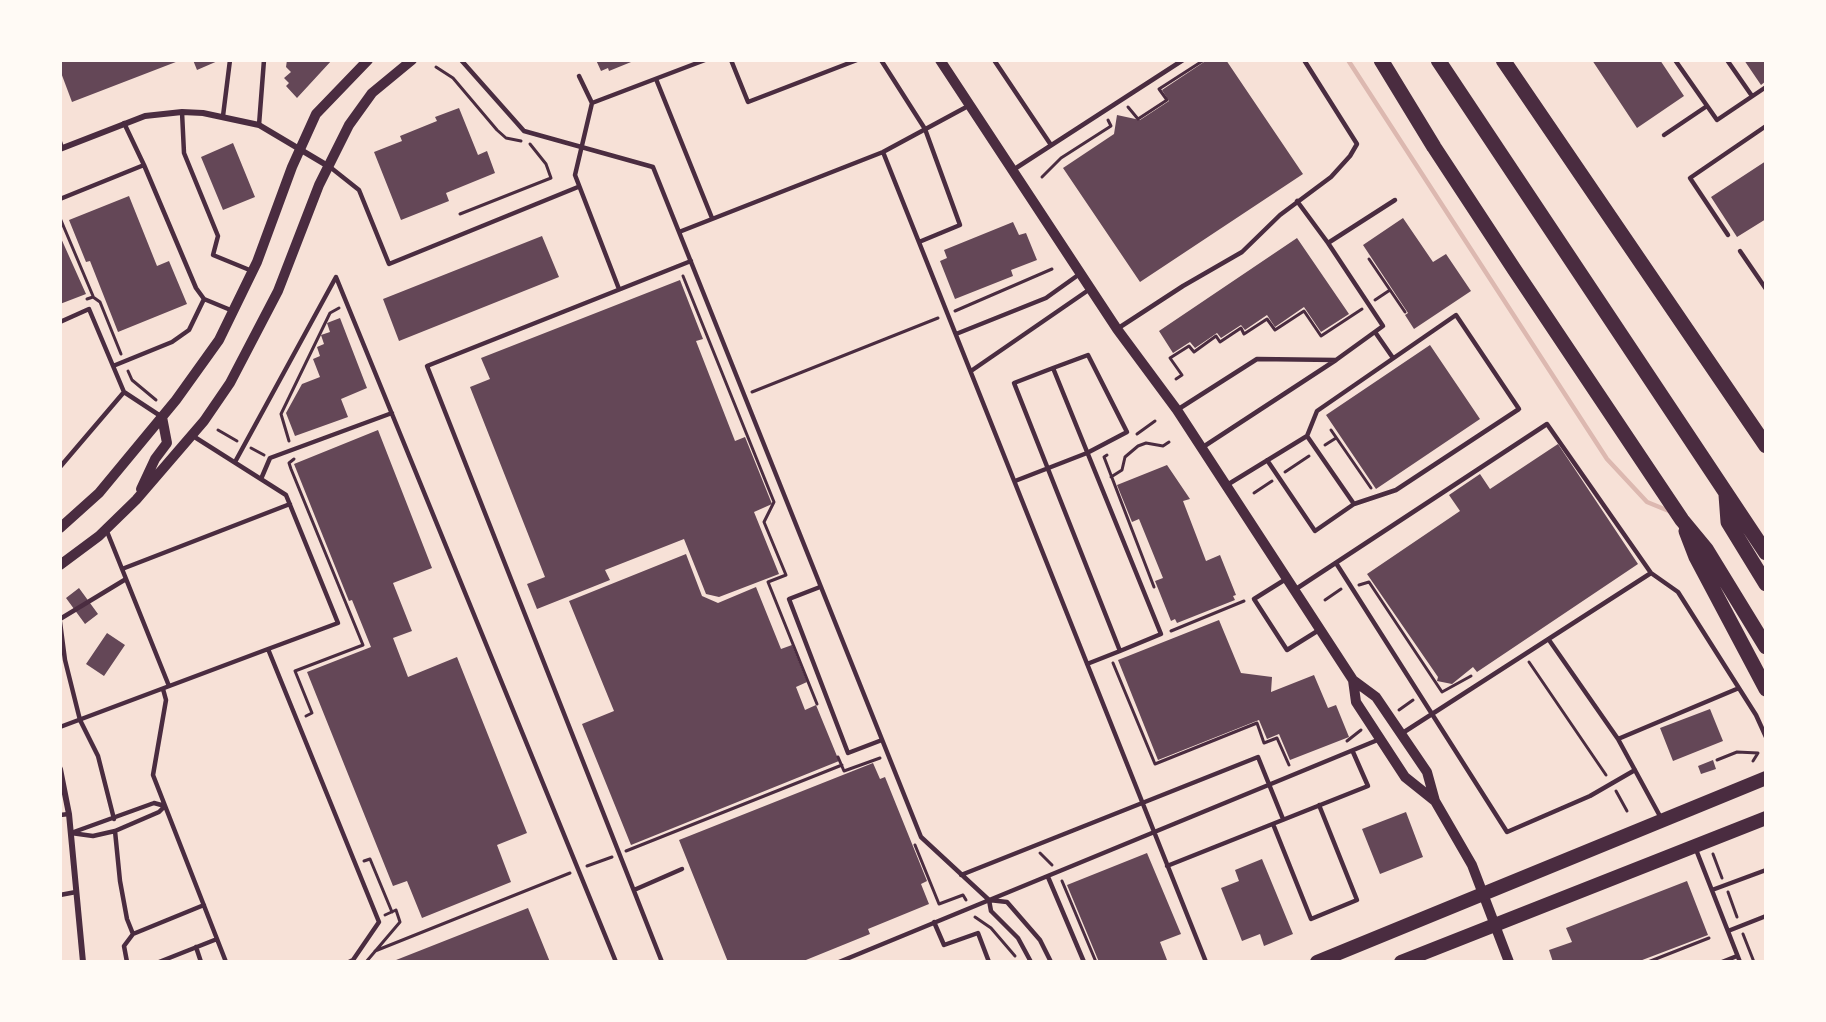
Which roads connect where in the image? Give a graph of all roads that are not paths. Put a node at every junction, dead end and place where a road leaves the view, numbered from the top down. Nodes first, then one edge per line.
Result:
1 (230, 60) edge
2 (264, 60) edge
3 (368, 60) edge
4 (412, 60) edge
5 (462, 60) edge
6 (705, 60) edge
7 (731, 60) edge
8 (857, 60) edge
9 (881, 60) edge
10 (940, 60) edge
11 (994, 60) edge
12 (1183, 60) edge
13 (1304, 60) edge
14 (1381, 60) edge
15 (1438, 60) edge
16 (1503, 60) edge
17 (1675, 60) edge
18 (1727, 60) edge
19 (579, 76) dead end
20 (656, 79) junction
21 (1766, 87) edge
22 (1752, 96) junction
23 (592, 104) junction
24 (970, 105) junction
25 (1707, 106) junction
26 (182, 112) junction
27 (223, 116) junction
28 (124, 123) junction
29 (259, 125) junction
30 (1766, 126) edge
31 (925, 129) junction
32 (1664, 135) dead end
33 (1051, 145) junction
34 (61, 146) edge
35 (581, 147) junction
36 (301, 148) junction
37 (883, 152) junction
38 (144, 165) junction
39 (328, 166) junction
40 (1013, 170) junction
41 (578, 187) junction
42 (60, 200) edge
43 (1395, 200) dead end
44 (1297, 201) junction
45 (712, 218) junction
46 (679, 231) junction
47 (1728, 235) dead end
48 (919, 242) junction
49 (1328, 243) junction
50 (1740, 251) dead end
51 (691, 261) junction
52 (252, 271) junction
53 (1081, 273) junction
54 (1766, 277) edge
55 (1760, 281) junction
56 (1091, 288) junction
57 (619, 289) junction
58 (1766, 289) edge
59 (204, 298) junction
60 (233, 311) junction
61 (60, 321) edge
62 (1117, 329) junction
63 (1375, 332) junction
64 (956, 334) junction
65 (1392, 358) junction
66 (1336, 360) junction
67 (113, 366) junction
68 (1053, 368) junction
69 (971, 371) junction
70 (124, 392) junction
71 (1177, 410) junction
72 (392, 413) junction
73 (162, 417) junction
74 (193, 436) junction
75 (1307, 436) junction
76 (1766, 446) edge
77 (1201, 448) junction
78 (1088, 453) junction
79 (1267, 460) junction
80 (235, 462) junction
81 (60, 467) edge
82 (1048, 468) junction
83 (261, 479) junction
84 (1015, 481) junction
85 (1225, 486) junction
86 (1726, 495) junction
87 (136, 500) junction
88 (290, 504) junction
89 (1354, 504) junction
90 (1682, 520) junction
91 (60, 528) edge
92 (106, 529) junction
93 (1766, 553) edge
94 (1336, 563) junction
95 (60, 565) edge
96 (122, 569) junction
97 (1652, 573) junction
98 (126, 579) junction
99 (1286, 579) junction
100 (1766, 584) edge
101 (820, 587) junction
102 (1293, 591) junction
103 (60, 620) edge
104 (1319, 630) junction
105 (1549, 640) junction
106 (1766, 647) edge
107 (268, 649) junction
108 (1120, 651) junction
109 (1088, 664) junction
110 (1353, 680) junction
111 (169, 686) junction
112 (1739, 688) junction
113 (163, 689) junction
114 (1766, 689) edge
115 (1433, 716) junction
116 (80, 720) junction
117 (60, 727) edge
118 (1401, 734) junction
119 (1766, 737) edge
120 (1380, 739) junction
121 (1618, 739) junction
122 (882, 740) junction
123 (1353, 752) junction
124 (60, 769) edge
125 (1635, 770) junction
126 (1766, 778) edge
127 (1270, 786) junction
128 (1435, 801) junction
129 (1143, 803) junction
130 (1319, 805) junction
131 (165, 806) junction
132 (69, 814) junction
133 (60, 815) edge
134 (1766, 818) edge
135 (114, 819) junction
136 (1283, 819) junction
137 (1663, 820) junction
138 (1273, 824) junction
139 (115, 831) junction
140 (71, 833) junction
141 (1155, 833) junction
142 (1695, 847) junction
143 (1167, 866) junction
144 (682, 869) dead end
145 (1766, 870) edge
146 (961, 875) junction
147 (1048, 877) junction
148 (634, 890) junction
149 (1712, 890) junction
150 (76, 892) junction
151 (1484, 894) junction
152 (60, 895) edge
153 (989, 900) junction
154 (204, 905) junction
155 (1766, 916) edge
156 (934, 922) junction
157 (1495, 925) junction
158 (1728, 931) junction
159 (133, 934) junction
160 (217, 939) junction
161 (196, 948) junction
162 (1737, 956) junction
163 (83, 962) edge
164 (127, 962) edge
165 (159, 962) edge
166 (201, 962) edge
167 (226, 962) edge
168 (349, 962) edge
169 (616, 962) edge
170 (662, 962) edge
171 (838, 962) edge
172 (989, 962) edge
173 (1031, 962) edge
174 (1050, 962) edge
175 (1084, 962) edge
176 (1206, 962) edge
177 (1317, 962) edge
178 (1401, 962) edge
179 (1509, 962) edge
180 (1722, 962) edge
181 (1740, 962) edge

1 - 27 lane
2 - 29 lane
3 - 36 street
4 - 39 street
5 - 35 lane
6 - 20 lane
7 - 8 lane
9 - 31 lane
10 - 24 street
11 - 33 lane
12 - 33 lane
13 - 44 lane
14 - 90 highway
15 - 86 highway
16 - 76 highway
17 - 25 lane
18 - 22 lane
19 - 23 lane
20 - 23 lane
20 - 45 lane
21 - 22 lane
22 - 25 lane
23 - 35 lane
24 - 31 lane
24 - 40 street
25 - 32 lane
26 - 27 street
26 - 28 street
26 - 52 lane
27 - 29 street
28 - 34 street
28 - 38 lane
29 - 36 street
30 - 47 lane
31 - 37 lane
31 - 48 lane
33 - 40 lane
35 - 41 lane
35 - 46 lane
36 - 39 street
36 - 52 street
37 - 45 lane
37 - 48 lane
38 - 42 lane
38 - 59 lane
39 - 41 lane
39 - 74 street
40 - 53 street
41 - 57 lane
43 - 49 lane
44 - 49 lane
44 - 62 lane
45 - 46 lane
46 - 51 lane
48 - 64 lane
49 - 63 lane
50 - 55 lane
51 - 57 lane
51 - 101 lane
52 - 60 street
53 - 56 street
53 - 64 lane
54 - 55 lane
55 - 58 lane
56 - 62 street
56 - 69 lane
57 - 148 lane
59 - 60 lane
59 - 67 lane
60 - 73 street
61 - 67 lane
62 - 71 street
63 - 65 lane
63 - 66 lane
64 - 69 lane
65 - 75 lane
65 - 89 lane
66 - 71 lane
66 - 77 lane
67 - 70 lane
68 - 78 lane
68 - 78 lane
68 - 82 lane
69 - 84 lane
70 - 73 lane
70 - 81 lane
71 - 77 street
72 - 80 lane
72 - 83 lane
72 - 169 lane
73 - 87 street
73 - 91 street
74 - 80 lane
74 - 87 street
75 - 79 lane
75 - 89 lane
77 - 85 street
78 - 82 lane
78 - 108 lane
79 - 85 lane
79 - 89 lane
80 - 83 lane
82 - 84 lane
82 - 108 lane
83 - 88 lane
84 - 109 lane
85 - 99 street
86 - 93 highway
86 - 100 highway
87 - 92 street
88 - 96 lane
88 - 107 lane
90 - 106 highway
90 - 114 highway
92 - 95 street
92 - 96 lane
94 - 97 lane
94 - 102 lane
94 - 115 lane
96 - 98 lane
97 - 105 lane
97 - 112 lane
98 - 103 lane
98 - 111 lane
99 - 102 street
99 - 104 lane
101 - 122 lane
101 - 122 lane
102 - 104 street
103 - 116 lane
104 - 110 street
105 - 115 lane
105 - 121 lane
107 - 111 lane
107 - 168 lane
108 - 109 lane
109 - 129 lane
110 - 118 street
110 - 120 street
111 - 113 lane
112 - 119 lane
112 - 121 lane
113 - 116 lane
113 - 131 lane
115 - 118 lane
115 - 125 lane
116 - 117 lane
116 - 135 lane
118 - 128 street
120 - 123 lane
120 - 128 street
121 - 125 lane
122 - 146 lane
123 - 127 lane
123 - 130 lane
124 - 132 street
125 - 137 lane
126 - 137 main road
127 - 129 lane
127 - 136 lane
127 - 141 lane
128 - 151 street
129 - 141 lane
129 - 146 lane
130 - 136 lane
130 - 138 lane
131 - 135 lane
131 - 139 lane
131 - 154 lane
132 - 133 lane
132 - 140 street
134 - 142 main road
135 - 140 lane
136 - 138 lane
137 - 151 main road
138 - 143 lane
139 - 140 lane
139 - 159 lane
140 - 150 street
141 - 143 lane
141 - 147 lane
142 - 149 lane
142 - 157 main road
143 - 176 lane
144 - 148 lane
145 - 149 lane
146 - 153 lane
147 - 153 lane
147 - 175 lane
148 - 170 lane
149 - 158 lane
150 - 152 lane
150 - 163 street
151 - 157 street
151 - 177 main road
153 - 156 lane
153 - 173 lane
153 - 174 lane
154 - 159 lane
154 - 160 lane
155 - 158 lane
156 - 171 lane
156 - 172 lane
157 - 178 main road
157 - 179 street
158 - 162 lane
159 - 164 lane
160 - 161 lane
160 - 167 lane
161 - 165 lane
161 - 166 lane
162 - 180 lane
162 - 181 lane

